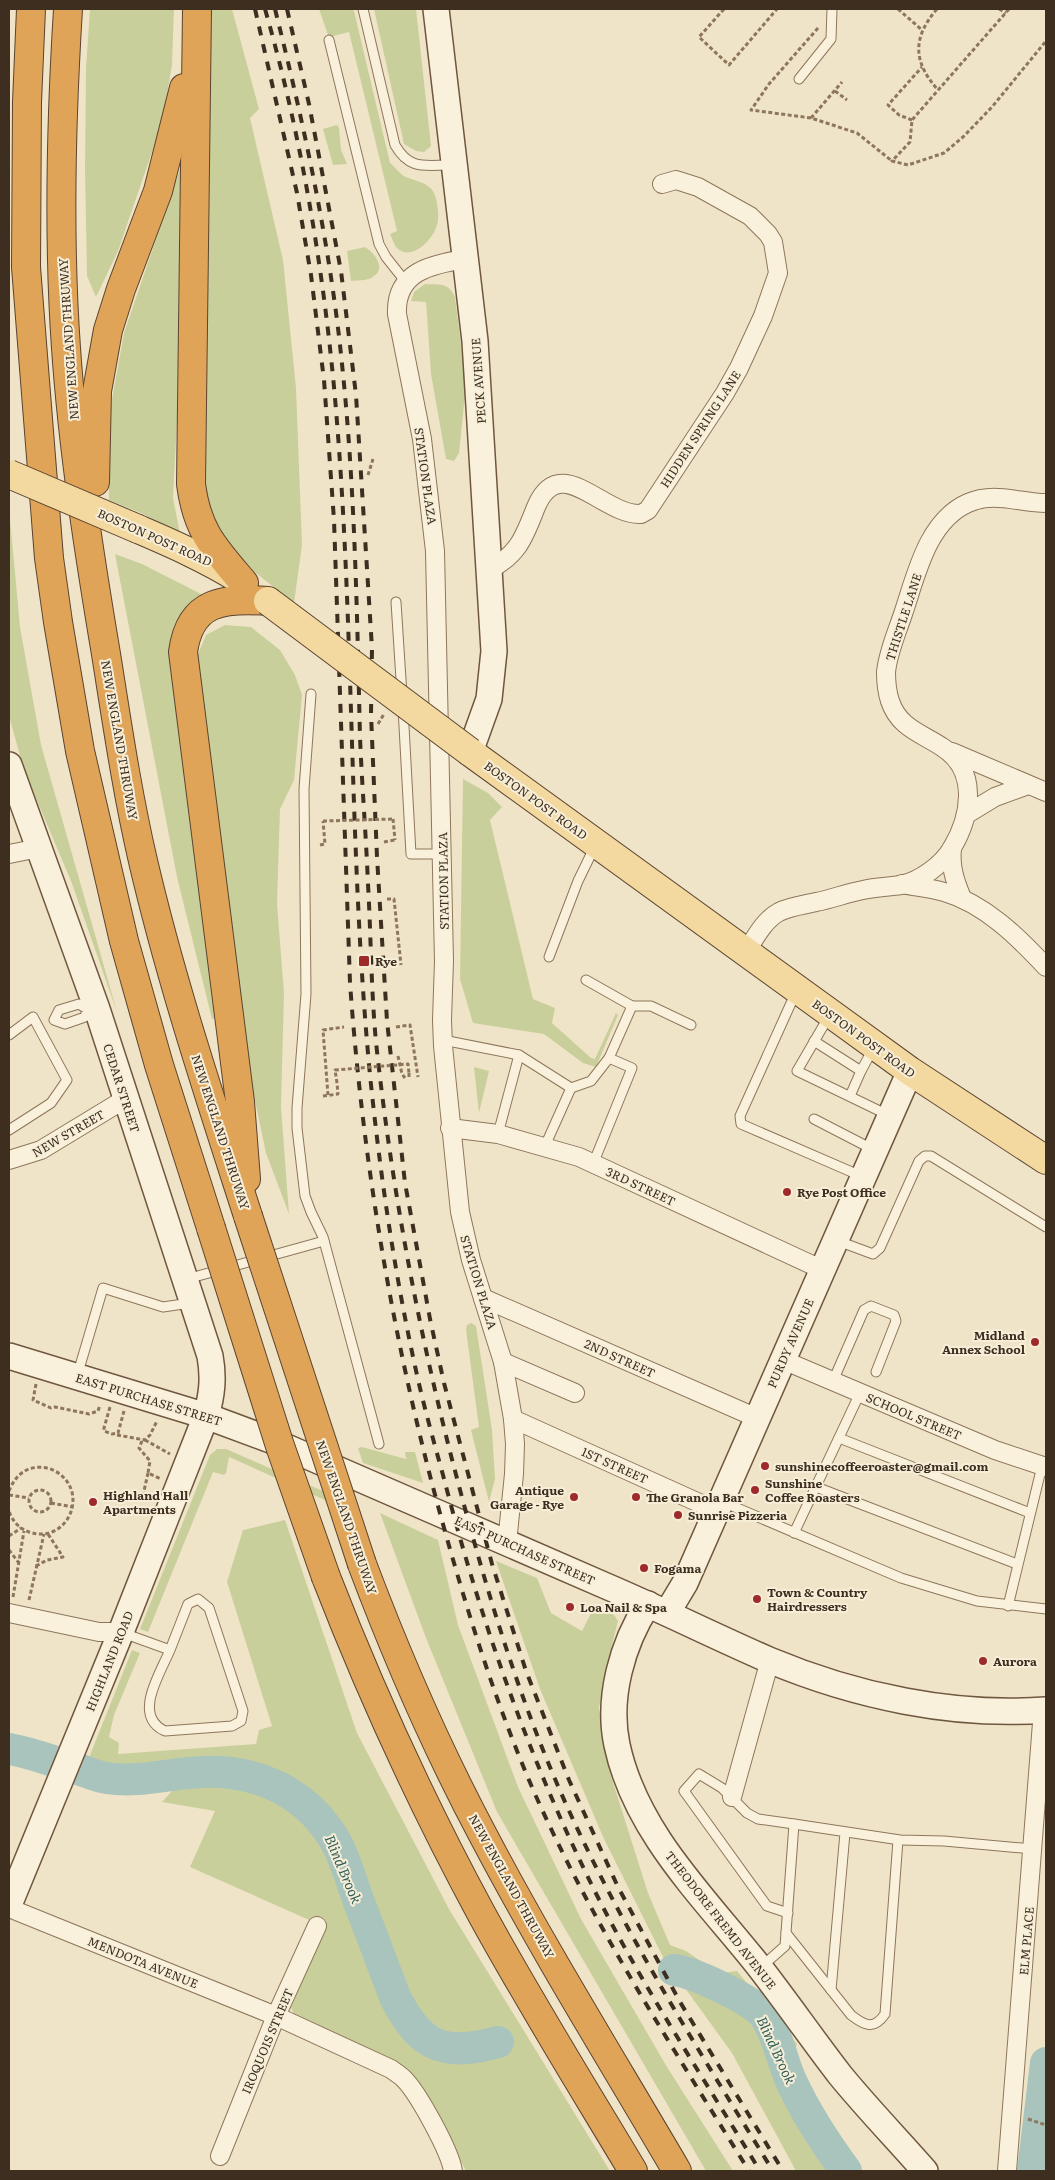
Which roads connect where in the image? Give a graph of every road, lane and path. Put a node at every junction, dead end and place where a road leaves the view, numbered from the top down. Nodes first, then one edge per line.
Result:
1 (31, 9) edge
2 (68, 9) edge
3 (189, 9) edge
4 (197, 9) edge
5 (363, 9) edge
6 (436, 9) edge
7 (724, 9) edge
8 (777, 9) edge
9 (898, 9) edge
10 (937, 9) edge
11 (999, 9) edge
12 (1009, 9) edge
13 (832, 11) edge
14 (1006, 13) junction
15 (922, 30) junction
16 (329, 40) dead end
17 (1046, 41) edge
18 (922, 67) junction
19 (799, 79) dead end
20 (842, 82) dead end
21 (938, 90) junction
22 (835, 91) junction
23 (847, 100) dead end
24 (811, 118) junction
25 (912, 120) junction
26 (892, 161) junction
27 (454, 165) junction
28 (662, 184) dead end
29 (466, 259) junction
30 (9, 274) edge
31 (405, 281) junction
32 (30, 320) junction
33 (372, 459) dead end
34 (9, 474) edge
35 (368, 475) dead end
36 (1046, 504) edge
37 (90, 559) junction
38 (489, 570) junction
39 (244, 582) junction
40 (268, 601) junction
41 (396, 602) dead end
42 (311, 694) dead end
43 (384, 714) dead end
44 (378, 724) dead end
45 (944, 748) junction
46 (470, 752) junction
47 (9, 764) edge
48 (1028, 785) junction
49 (1046, 792) edge
50 (967, 814) junction
51 (384, 842) dead end
52 (596, 843) junction
53 (323, 844) dead end
54 (39, 848) junction
55 (952, 848) junction
56 (9, 854) edge
57 (442, 854) junction
58 (902, 884) junction
59 (962, 898) junction
60 (387, 899) dead end
61 (746, 952) junction
62 (549, 957) dead end
63 (401, 964) dead end
64 (1046, 967) edge
65 (586, 980) dead end
66 (797, 989) junction
67 (632, 1006) junction
68 (92, 1007) junction
69 (830, 1013) junction
70 (54, 1020) junction
71 (692, 1025) dead end
72 (344, 1027) dead end
73 (396, 1027) dead end
74 (41, 1030) junction
75 (9, 1035) edge
76 (442, 1040) junction
77 (814, 1041) junction
78 (875, 1046) junction
79 (519, 1055) junction
80 (398, 1056) dead end
81 (609, 1058) junction
82 (861, 1071) junction
83 (910, 1071) junction
84 (418, 1077) dead end
85 (571, 1088) junction
86 (328, 1095) junction
87 (323, 1096) dead end
88 (850, 1096) junction
89 (125, 1099) junction
90 (890, 1116) junction
91 (814, 1119) dead end
92 (450, 1128) junction
93 (9, 1130) edge
94 (498, 1134) junction
95 (545, 1146) junction
96 (875, 1151) junction
97 (9, 1160) edge
98 (1046, 1160) edge
99 (593, 1164) junction
100 (864, 1178) junction
101 (248, 1216) junction
102 (1046, 1227) edge
103 (836, 1240) junction
104 (324, 1241) junction
105 (822, 1270) junction
106 (188, 1291) junction
107 (483, 1298) junction
108 (9, 1356) edge
109 (783, 1360) junction
110 (503, 1362) junction
111 (876, 1372) dead end
112 (77, 1376) junction
113 (833, 1381) junction
114 (35, 1387) dead end
115 (575, 1393) dead end
116 (860, 1393) junction
117 (110, 1406) dead end
118 (100, 1407) dead end
119 (124, 1410) dead end
120 (206, 1416) junction
121 (757, 1418) junction
122 (512, 1419) junction
123 (157, 1420) dead end
124 (116, 1435) junction
125 (839, 1438) junction
126 (144, 1440) junction
127 (379, 1444) dead end
128 (171, 1454) dead end
129 (1044, 1466) edge
130 (148, 1473) junction
131 (161, 1479) dead end
132 (816, 1487) junction
133 (9, 1491) edge
134 (9, 1495) edge
135 (154, 1497) dead end
136 (29, 1498) junction
137 (51, 1503) junction
138 (719, 1506) junction
139 (73, 1507) junction
140 (9, 1511) edge
141 (1030, 1513) junction
142 (23, 1529) junction
143 (794, 1533) junction
144 (46, 1534) junction
145 (9, 1536) edge
146 (507, 1542) junction
147 (9, 1550) edge
148 (19, 1564) junction
149 (1017, 1564) junction
150 (36, 1566) junction
151 (30, 1600) dead end
152 (11, 1605) edge
153 (1008, 1606) junction
154 (658, 1609) junction
155 (1046, 1609) edge
156 (121, 1632) junction
157 (170, 1650) junction
158 (770, 1660) junction
159 (1045, 1710) edge
160 (732, 1797) junction
161 (794, 1824) junction
162 (845, 1833) junction
163 (1036, 1838) junction
164 (898, 1840) junction
165 (9, 1906) edge
166 (788, 1914) junction
167 (316, 1926) dead end
168 (786, 1933) junction
169 (760, 1968) junction
170 (831, 1990) junction
171 (276, 2016) junction
172 (1024, 2118) dead end
173 (1046, 2125) edge
174 (220, 2156) dead end
175 (453, 2171) edge
176 (633, 2171) edge
177 (677, 2171) edge
178 (925, 2171) edge
179 (1007, 2171) edge

1 - 32 highway
2 - 37 highway, NEW ENGLAND THRUWAY
3 - 37 highway
4 - 39 highway
5 - 27 lane
6 - 27 street, PECK AVENUE
7 - 8 path
9 - 15 path
10 - 15 path
11 - 14 path
12 - 14 path
13 - 19 lane
13 - 24 path
14 - 21 path
15 - 18 path
16 - 31 lane
17 - 26 path
18 - 21 path
18 - 25 path
20 - 22 path
21 - 25 path
22 - 23 path
22 - 24 path
24 - 26 path
25 - 26 path
27 - 29 street, PECK AVENUE
28 - 38 street, HIDDEN SPRING LANE
29 - 31 street
29 - 38 street, PECK AVENUE
30 - 32 highway
31 - 57 street, STATION PLAZA
32 - 176 highway, bridge
33 - 35 path
34 - 39 main road, BOSTON POST ROAD, bridge
36 - 45 street, THISTLE LANE
37 - 101 highway, NEW ENGLAND THRUWAY
38 - 46 street, PECK AVENUE
39 - 40 main road, BOSTON POST ROAD
40 - 46 main road, BOSTON POST ROAD, bridge
40 - 101 highway
41 - 57 lane
42 - 104 lane
43 - 44 path
45 - 48 street
45 - 50 street, THISTLE LANE
46 - 52 main road, BOSTON POST ROAD
47 - 54 street, CEDAR STREET
48 - 49 street
48 - 50 street
50 - 55 street, THISTLE LANE
51 - 53 path, bridge
52 - 61 main road, BOSTON POST ROAD
52 - 62 lane
54 - 56 street
54 - 68 street, CEDAR STREET
55 - 58 street, THISTLE LANE
55 - 59 street
57 - 76 street, STATION PLAZA
58 - 59 street
58 - 61 street, THISTLE LANE
59 - 64 street
60 - 63 path
61 - 66 main road, BOSTON POST ROAD
65 - 67 lane
66 - 69 main road, BOSTON POST ROAD
66 - 100 lane
67 - 71 lane
67 - 81 lane
68 - 70 lane
68 - 70 lane
68 - 89 street, CEDAR STREET
69 - 77 lane
69 - 78 main road, BOSTON POST ROAD
70 - 74 lane
72 - 86 path
73 - 84 path
74 - 75 lane
74 - 93 lane
76 - 79 lane
76 - 92 street, STATION PLAZA
77 - 82 lane
77 - 88 lane
78 - 82 lane
78 - 83 main road, BOSTON POST ROAD
79 - 85 lane
79 - 94 lane
80 - 86 path, bridge
81 - 85 lane
81 - 99 lane
82 - 88 lane
83 - 90 street, PURDY AVENUE
83 - 98 main road, BOSTON POST ROAD
85 - 95 lane
86 - 87 path
88 - 90 lane
89 - 97 street, NEW STREET
89 - 106 street, CEDAR STREET
90 - 96 street, PURDY AVENUE
91 - 96 lane
92 - 94 street, 3RD STREET
92 - 107 street, STATION PLAZA
94 - 95 street, 3RD STREET
95 - 99 street, 3RD STREET
96 - 100 street, PURDY AVENUE
99 - 105 street, 3RD STREET
100 - 103 street, PURDY AVENUE
101 - 177 highway, NEW ENGLAND THRUWAY, bridge
102 - 103 lane
103 - 105 street, PURDY AVENUE
104 - 106 lane
104 - 127 lane
105 - 109 street, PURDY AVENUE
106 - 112 lane
106 - 120 street, CEDAR STREET
107 - 110 street, STATION PLAZA
107 - 121 street, 2ND STREET
108 - 112 street, EAST PURCHASE STREET
109 - 113 street, SCHOOL STREET
109 - 121 street, PURDY AVENUE
110 - 115 street
110 - 122 street, STATION PLAZA
111 - 113 lane
112 - 120 street, EAST PURCHASE STREET
113 - 116 street, SCHOOL STREET
114 - 118 path
116 - 125 lane
116 - 129 street, SCHOOL STREET
117 - 124 path
119 - 124 path
120 - 146 street, EAST PURCHASE STREET
120 - 156 street, HIGHLAND ROAD
121 - 138 street, PURDY AVENUE
122 - 138 street, 1ST STREET
122 - 146 street, STATION PLAZA
123 - 126 path
124 - 126 path
125 - 132 lane
125 - 141 lane
126 - 128 path
126 - 130 path
129 - 141 lane
130 - 131 path
130 - 135 path
132 - 143 lane
132 - 149 lane
133 - 139 path
134 - 136 path
136 - 137 path
136 - 137 path
137 - 139 path
138 - 143 lane
138 - 154 street, PURDY AVENUE
139 - 144 path
140 - 142 path
141 - 149 lane
142 - 144 path
142 - 145 path
142 - 148 path
143 - 153 lane
144 - 150 path
144 - 150 path
146 - 154 street, EAST PURCHASE STREET
147 - 148 path
148 - 152 path
149 - 153 lane
150 - 151 path
152 - 156 street
153 - 155 lane
154 - 158 street, EAST PURCHASE STREET
154 - 169 street, THEODORE FREMD AVENUE
156 - 157 lane
156 - 165 street, HIGHLAND ROAD
157 - 157 lane
158 - 159 street, EAST PURCHASE STREET
158 - 160 street
159 - 163 street, ELM PLACE
160 - 161 lane
160 - 166 lane
161 - 162 lane
161 - 166 lane
162 - 164 lane
162 - 170 lane
163 - 164 lane
163 - 179 street, ELM PLACE
164 - 170 lane
165 - 171 street, MENDOTA AVENUE
166 - 168 lane
167 - 171 street, IROQUOIS STREET
168 - 169 lane
168 - 170 lane
169 - 178 street, THEODORE FREMD AVENUE
171 - 174 street, IROQUOIS STREET
171 - 175 street, MENDOTA AVENUE
172 - 173 path

